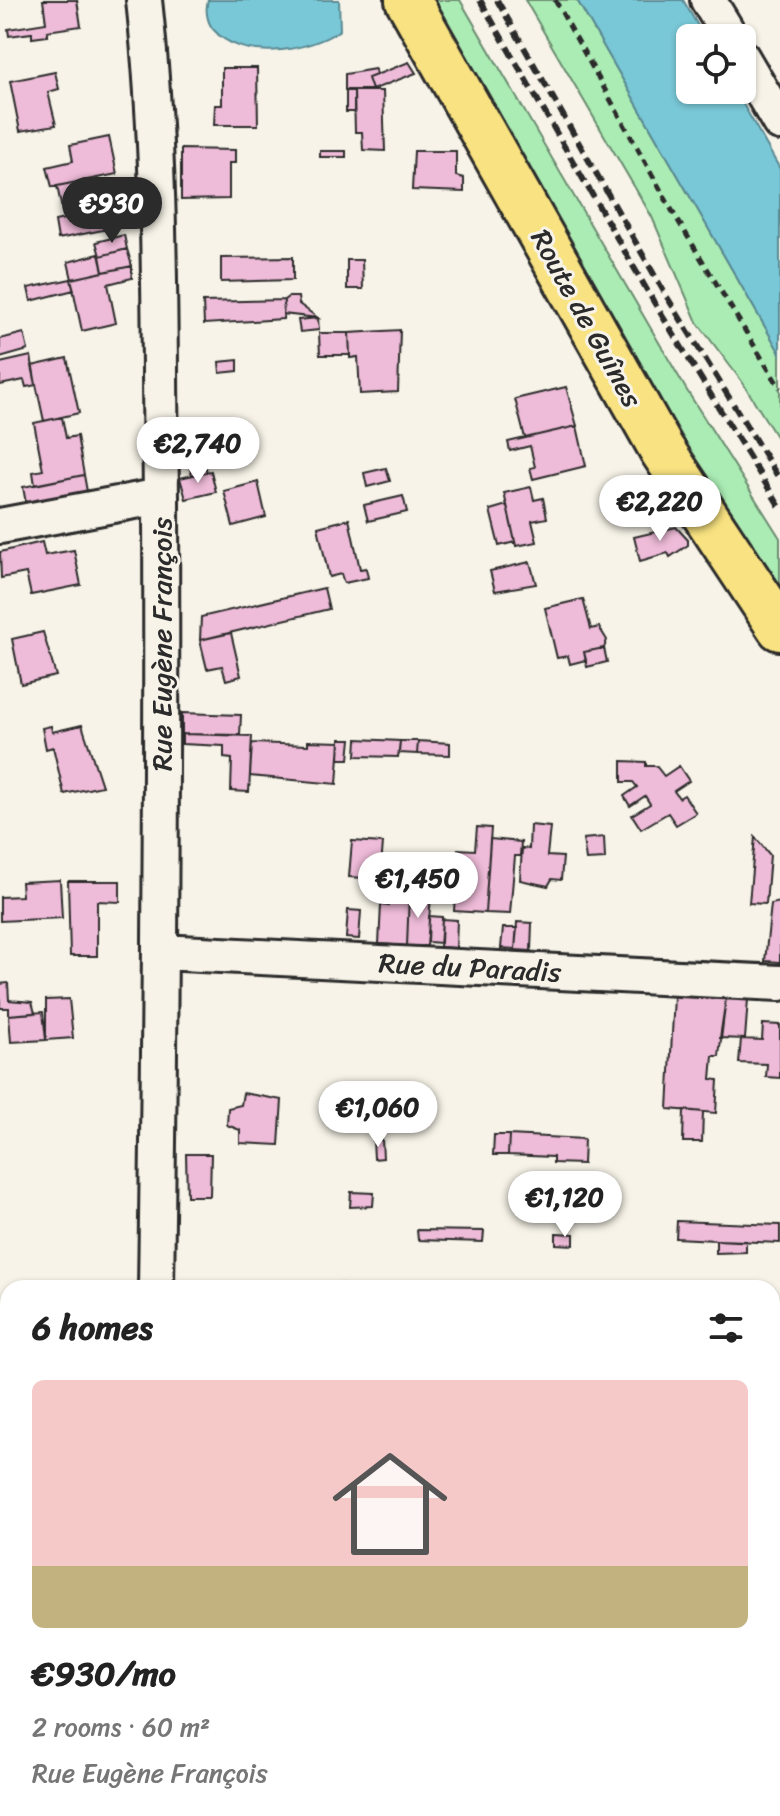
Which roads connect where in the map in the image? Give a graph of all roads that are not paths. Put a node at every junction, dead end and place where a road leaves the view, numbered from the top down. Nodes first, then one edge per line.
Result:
1 (144, 0) edge
2 (408, 0) edge
3 (708, 0) edge
4 (723, 24) edge
5 (756, 82) edge
6 (780, 123) edge
7 (161, 496) junction
8 (0, 526) edge
9 (780, 628) edge
10 (161, 952) junction
11 (780, 983) edge
12 (156, 1280) edge

1 - 7 street, Rue Eugène François
2 - 9 main road, Route de Guînes
3 - 4 street
5 - 6 street
7 - 8 street
7 - 10 street, Rue Eugène François
10 - 11 street, Rue du Paradis
10 - 12 street, Rue Eugène François

